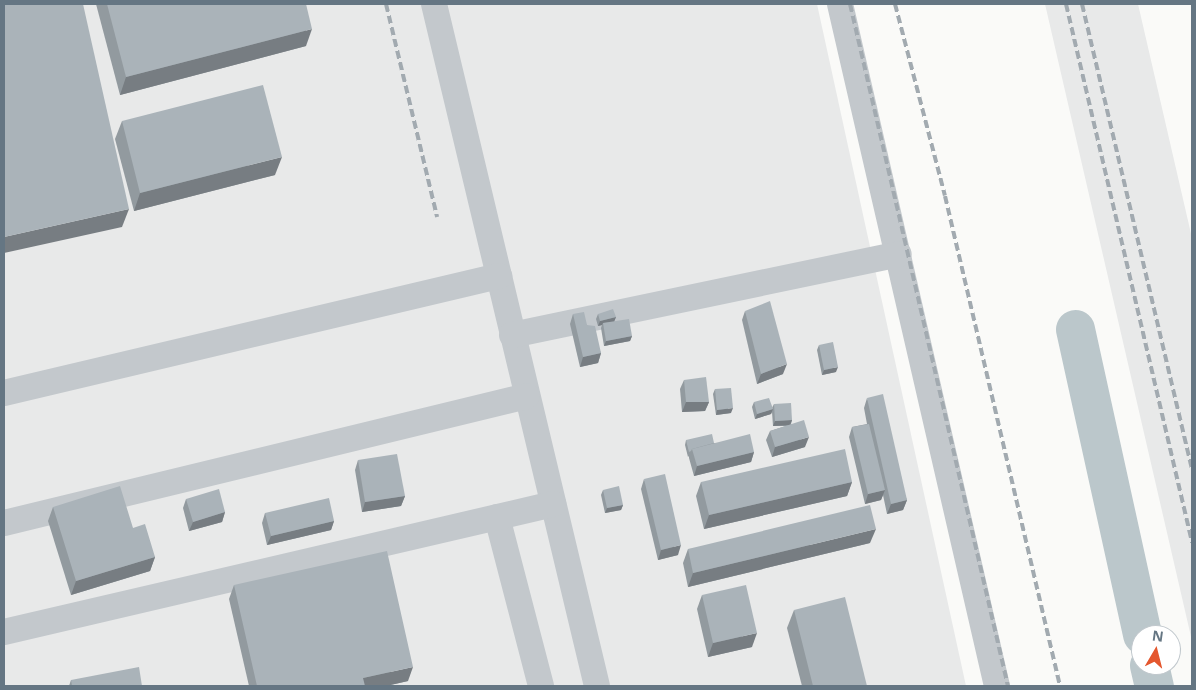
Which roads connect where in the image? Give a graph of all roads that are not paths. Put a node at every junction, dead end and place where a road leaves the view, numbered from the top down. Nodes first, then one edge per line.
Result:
1 (434, 4) edge
2 (840, 4) edge
3 (899, 254) junction
4 (499, 276) junction
5 (512, 335) junction
6 (4, 393) edge
7 (527, 396) junction
8 (553, 504) junction
9 (496, 517) junction
10 (4, 523) edge
11 (4, 632) edge
12 (541, 686) edge
13 (597, 686) edge
14 (998, 686) edge

1 - 4 lane
2 - 3 lane
3 - 5 lane
3 - 14 lane
4 - 5 lane
4 - 6 lane
5 - 7 lane
7 - 8 lane
7 - 10 lane
8 - 9 lane
8 - 13 lane
9 - 11 lane
9 - 12 lane

